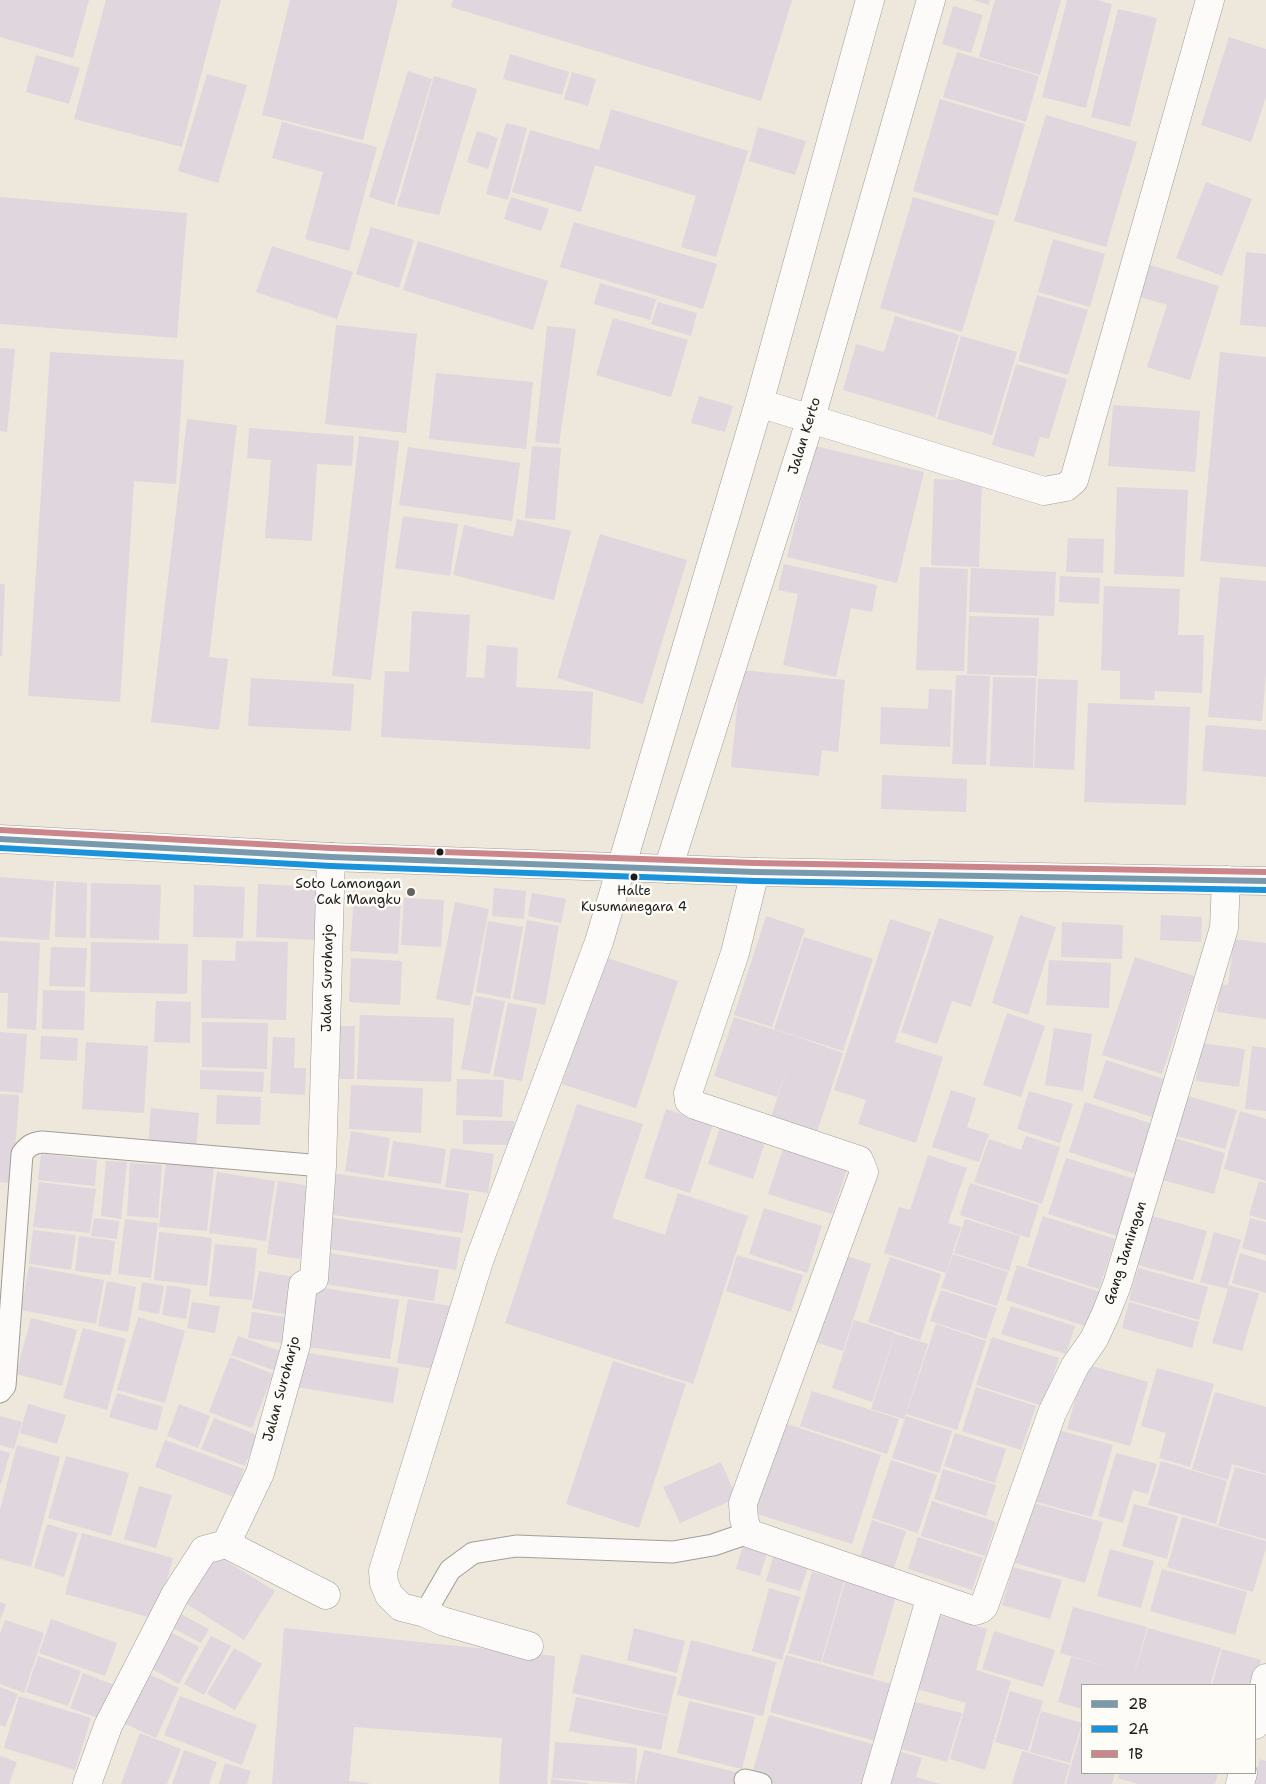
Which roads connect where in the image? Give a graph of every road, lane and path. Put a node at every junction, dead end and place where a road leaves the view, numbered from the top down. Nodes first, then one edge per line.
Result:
1 (870, 0) edge
2 (931, 0) edge
3 (1210, 0) edge
4 (759, 403) junction
5 (811, 418) junction
6 (0, 839) edge
7 (331, 857) junction
8 (620, 867) junction
9 (668, 869) junction
10 (756, 872) junction
11 (1226, 880) junction
12 (1266, 881) edge
13 (322, 1166) junction
14 (0, 1392) edge
15 (748, 1533) junction
16 (226, 1544) junction
17 (326, 1596) dead end
18 (931, 1596) junction
19 (425, 1613) junction
20 (529, 1646) dead end
21 (1266, 1678) edge
22 (1256, 1721) edge
23 (87, 1784) edge
24 (876, 1784) edge

1 - 4 street
2 - 5 street, Jalan Kerto
3 - 5 street
4 - 5 street
4 - 8 street
5 - 9 street, Jalan Kerto
6 - 7 street
7 - 8 street
7 - 13 street, Jalan Suroharjo
8 - 9 street
8 - 19 street
9 - 10 street
10 - 11 street
10 - 15 street
11 - 12 street
11 - 18 street, Gang Jamingan
13 - 14 lane
13 - 16 street, Jalan Suroharjo
15 - 18 street
15 - 19 lane
16 - 17 street
16 - 23 street
18 - 24 street
19 - 20 street
21 - 22 street

